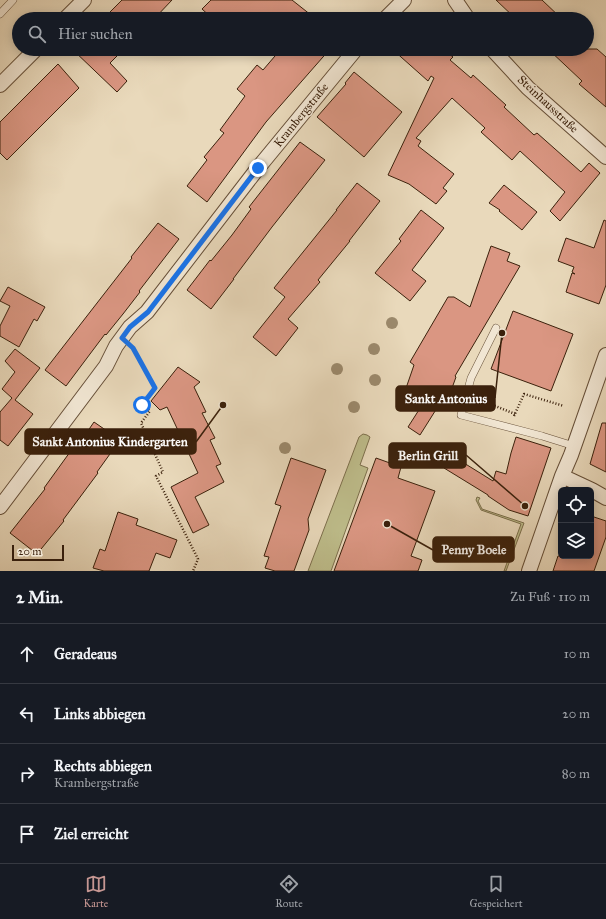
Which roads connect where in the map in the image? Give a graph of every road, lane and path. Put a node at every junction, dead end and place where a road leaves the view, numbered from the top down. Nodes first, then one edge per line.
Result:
1 (12, 0) edge
2 (84, 0) edge
3 (404, 0) edge
4 (455, 0) edge
5 (72, 12) edge
6 (392, 12) edge
7 (463, 12) edge
8 (0, 14) edge
9 (29, 56) edge
10 (350, 56) edge
11 (498, 56) edge
12 (0, 85) edge
13 (606, 157) edge
14 (496, 328) dead end
15 (122, 338) junction
16 (606, 355) edge
17 (480, 400) dead end
18 (564, 406) dead end
19 (515, 414) junction
20 (509, 427) junction
21 (574, 446) junction
22 (562, 476) junction
23 (606, 498) edge
24 (0, 507) edge
25 (193, 571) edge
26 (529, 571) edge

1 - 8 lane
2 - 5 street
3 - 6 street
4 - 7 street
9 - 12 street
10 - 15 street, Krambergstraße
11 - 13 street, Steinhausstraße
14 - 20 lane
15 - 24 street, Krambergstraße
15 - 25 path
16 - 21 street
17 - 19 path
18 - 19 path
19 - 20 path
20 - 21 lane
21 - 22 street
22 - 23 street
22 - 26 street

